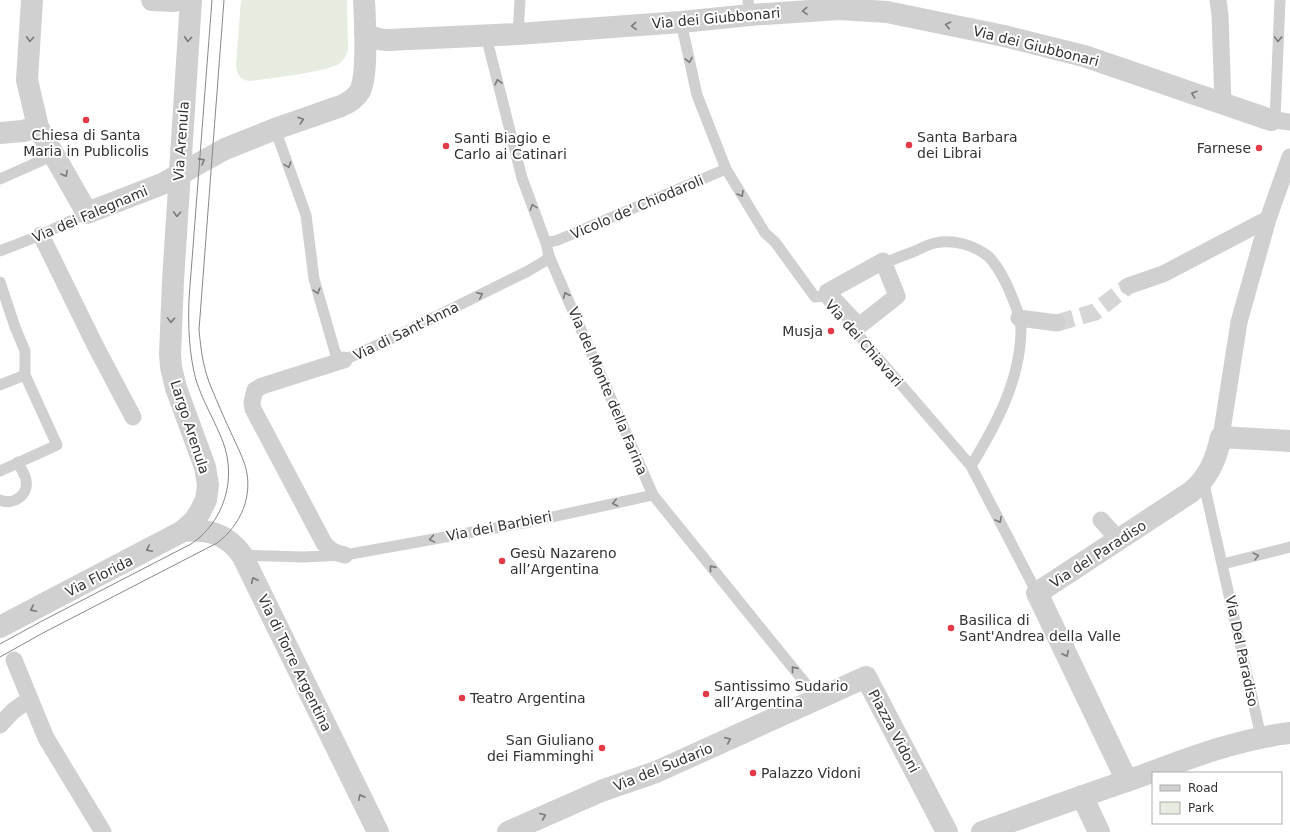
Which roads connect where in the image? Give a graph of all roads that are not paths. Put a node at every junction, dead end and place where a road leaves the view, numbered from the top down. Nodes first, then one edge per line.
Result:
1 (32, 0) edge
2 (152, 0) edge
3 (180, 0) edge
4 (191, 0) edge
5 (364, 0) edge
6 (520, 0) edge
7 (1218, 0) edge
8 (1280, 0) edge
9 (839, 4) edge
10 (888, 6) edge
11 (749, 7) edge
12 (681, 22) junction
13 (365, 33) junction
14 (518, 34) junction
15 (486, 36) junction
16 (1223, 104) junction
17 (1279, 121) edge
18 (38, 127) junction
19 (275, 129) junction
20 (0, 133) edge
21 (54, 155) junction
22 (1290, 157) edge
23 (726, 169) junction
24 (179, 175) junction
25 (0, 179) edge
26 (87, 213) junction
27 (1268, 219) junction
28 (41, 235) junction
29 (546, 243) junction
30 (0, 251) edge
31 (549, 256) junction
32 (884, 263) junction
33 (173, 281) joint
34 (0, 282) edge
35 (1128, 286) tunnel mouth
36 (826, 295) junction
37 (1019, 318) junction
38 (1057, 323) tunnel mouth
39 (344, 360) junction
40 (25, 375) junction
41 (0, 386) edge
42 (133, 417) dead end
43 (1290, 441) edge
44 (1219, 446) junction
45 (18, 462) junction
46 (971, 466) junction
47 (0, 471) edge
48 (1203, 480) junction
49 (653, 495) junction
50 (0, 500) edge
51 (1101, 520) dead end
52 (189, 526) junction
53 (1119, 540) junction
54 (1290, 547) edge
55 (242, 555) junction
56 (345, 555) junction
57 (1223, 564) junction
58 (1037, 593) junction
59 (0, 627) edge
60 (14, 660) dead end
61 (30, 699) junction
62 (818, 700) junction
63 (0, 725) edge
64 (1290, 733) edge
65 (1261, 737) junction
66 (1152, 772) edge
67 (1153, 772) edge
68 (1127, 781) junction
69 (1082, 796) junction
70 (1009, 828) edge
71 (104, 832) edge
72 (378, 832) edge
73 (508, 832) edge
74 (947, 832) edge
75 (982, 832) edge
76 (1099, 832) edge

1 -> 18 street
2 - 3 street
4 -> 24 street, Via Arenula
5 - 13 street, Via dei Falegnami
6 - 14 lane
7 - 16 street
8 -> 17 lane
9 - 10 street, Via dei Giubbonari
9 -> 11 street, Via dei Giubbonari
16 -> 10 street, Via dei Giubbonari
11 - 12 street, Via dei Giubbonari
12 -> 14 street, Via dei Giubbonari
12 -> 23 lane, Via dei Chiavari
13 - 15 street, Via dei Giubbonari
19 -> 13 street, Via dei Falegnami
14 - 15 street, Via dei Giubbonari
29 -> 15 lane, Via del Monte della Farina
16 - 17 street, Via dei Giubbonari
18 - 20 street
18 - 21 street
24 -> 19 street, Via dei Falegnami
19 -> 39 lane
21 - 25 lane
21 -> 26 street
22 - 27 street
23 - 29 lane, Vicolo de' Chiodaroli
23 -> 36 lane, Via dei Chiavari
24 - 26 street, Via dei Falegnami
24 -> 33 street, Via Arenula
26 - 28 lane, Via dei Falegnami
27 - 35 street
27 - 44 street
28 - 30 lane, Via dei Falegnami
28 - 42 street
29 - 31 lane, Via del Monte della Farina
39 -> 31 lane, Via di Sant'Anna
49 -> 31 lane, Via del Monte della Farina
32 - 36 street
32 - 36 street
32 - 37 lane
33 -> 52 street, Largo Arenula
34 - 40 lane
36 - 46 lane, Via dei Chiavari
37 - 38 street
37 - 46 lane
39 - 56 street, Via di Sant'Anna
40 - 41 lane
40 - 45 lane
43 - 44 street
44 - 48 street, Via del Paradiso
45 - 47 lane
45 - 50 lane
46 -> 58 lane, Via dei Chiavari
48 - 53 street, Via del Paradiso
48 - 57 lane, Via Del Paradiso
49 -> 56 lane, Via dei Barbieri
62 -> 49 lane, Via del Monte della Farina
51 - 53 street
52 - 55 street, Via di Torre Argentina
52 -> 59 street, Via Florida
53 - 58 street, Via del Paradiso
57 -> 54 lane
55 - 56 lane, Via dei Barbieri
72 -> 55 street, Via di Torre Argentina
57 - 65 lane, Via Del Paradiso
58 -> 68 street
60 - 61 street
61 - 63 street
61 - 71 street
73 -> 62 street, Via del Sudario
62 - 74 street, Piazza Vidoni
64 - 65 street
65 - 67 street
66 - 68 street
68 - 69 street
69 - 70 street
69 - 76 street
70 - 75 street

